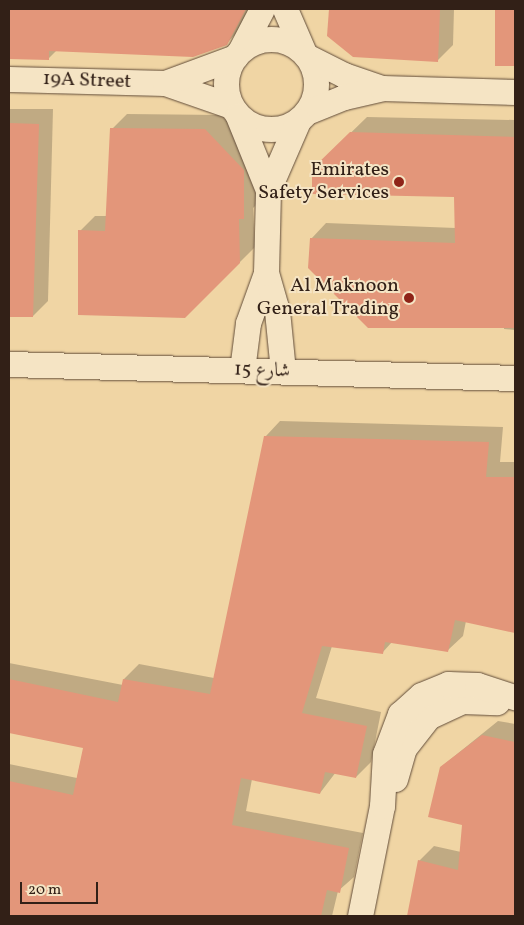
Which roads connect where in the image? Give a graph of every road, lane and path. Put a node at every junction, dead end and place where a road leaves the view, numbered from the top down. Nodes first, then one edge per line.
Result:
1 (262, 9) edge
2 (285, 9) edge
3 (238, 54) junction
4 (306, 55) junction
5 (9, 79) edge
6 (165, 83) junction
7 (382, 88) junction
8 (515, 92) edge
9 (235, 111) junction
10 (302, 117) junction
11 (268, 190) junction
12 (266, 273) junction
13 (9, 364) edge
14 (242, 370) junction
15 (283, 371) junction
16 (515, 378) edge
17 (515, 699) edge
18 (360, 916) edge

1 - 3 street
2 - 4 street
3 - 4 street
3 - 6 street
3 - 9 street
4 - 7 street
4 - 10 street
5 - 6 street, 19A Street
6 - 9 street
7 - 8 street
7 - 10 street
9 - 10 street
9 - 11 street
10 - 11 street
11 - 12 street
12 - 14 street
12 - 15 street
13 - 14 street, شارع 15
14 - 15 street, شارع 15
15 - 16 street, شارع 15
17 - 18 street

